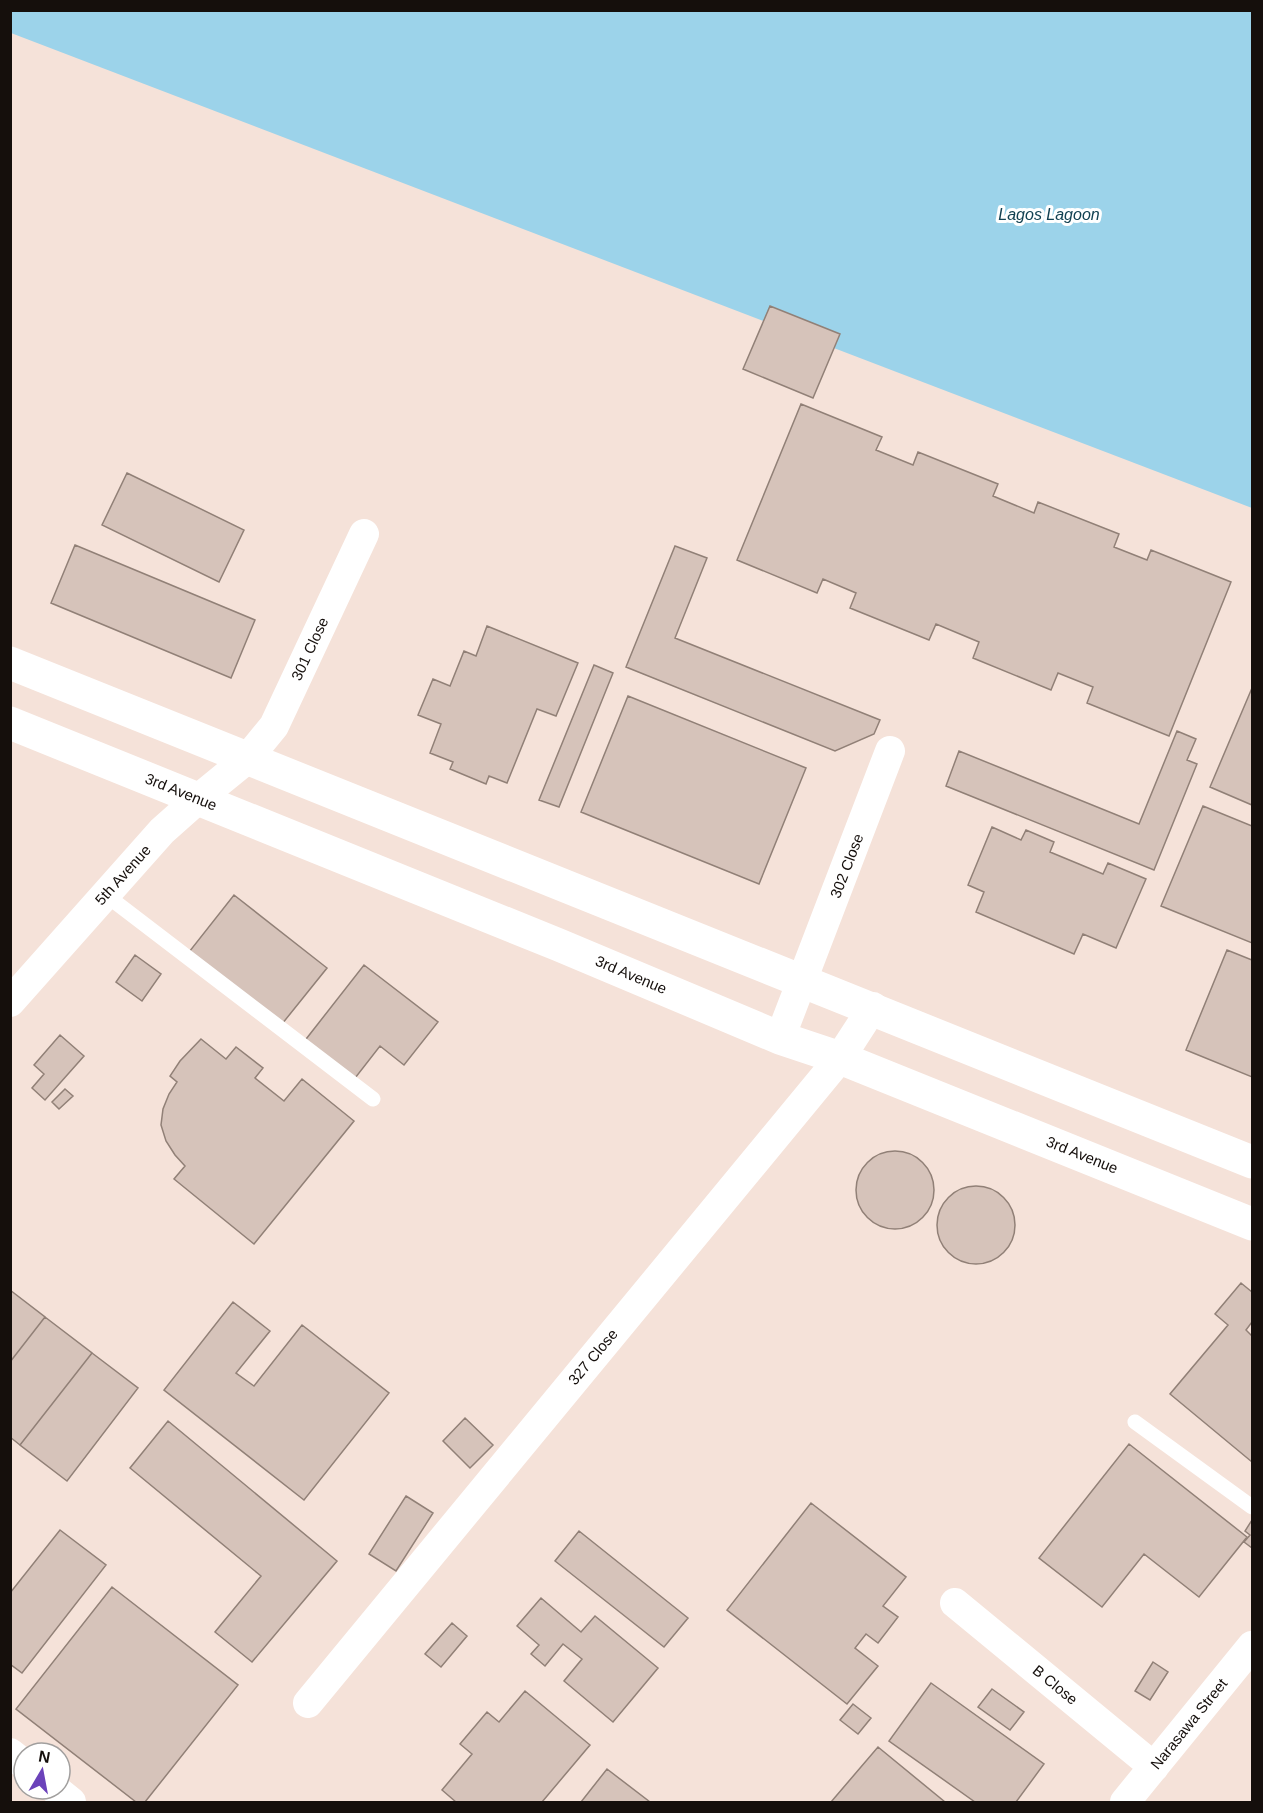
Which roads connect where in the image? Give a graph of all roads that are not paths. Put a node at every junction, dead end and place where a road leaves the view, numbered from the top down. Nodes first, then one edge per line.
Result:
1 (364, 534) dead end
2 (10, 663) edge
3 (10, 723) edge
4 (890, 751) dead end
5 (247, 759) junction
6 (198, 799) junction
7 (106, 895) junction
8 (803, 980) junction
9 (10, 1002) edge
10 (873, 1008) junction
11 (780, 1038) junction
12 (840, 1058) junction
13 (372, 1099) dead end
14 (1252, 1162) edge
15 (1252, 1224) edge
16 (1135, 1422) dead end
17 (1252, 1507) edge
18 (955, 1603) dead end
19 (1252, 1646) edge
20 (308, 1703) dead end
21 (1154, 1767) junction
22 (1125, 1803) edge

1 - 5 street, 301 Close
2 - 5 street
3 - 6 street, 3rd Avenue
4 - 8 street, 302 Close
5 - 6 street, 5th Avenue
5 - 8 street
6 - 7 street, 5th Avenue
6 - 11 street, 3rd Avenue
7 - 9 street, 5th Avenue
7 - 13 lane
8 - 10 street
8 - 11 street, 302 Close
10 - 12 street, 327 Close
10 - 14 street
11 - 12 street, 3rd Avenue
12 - 15 street, 3rd Avenue
12 - 20 street, 327 Close
16 - 17 lane
18 - 21 street, B Close
19 - 21 street, Narasawa Street
21 - 22 street, Narasawa Street

